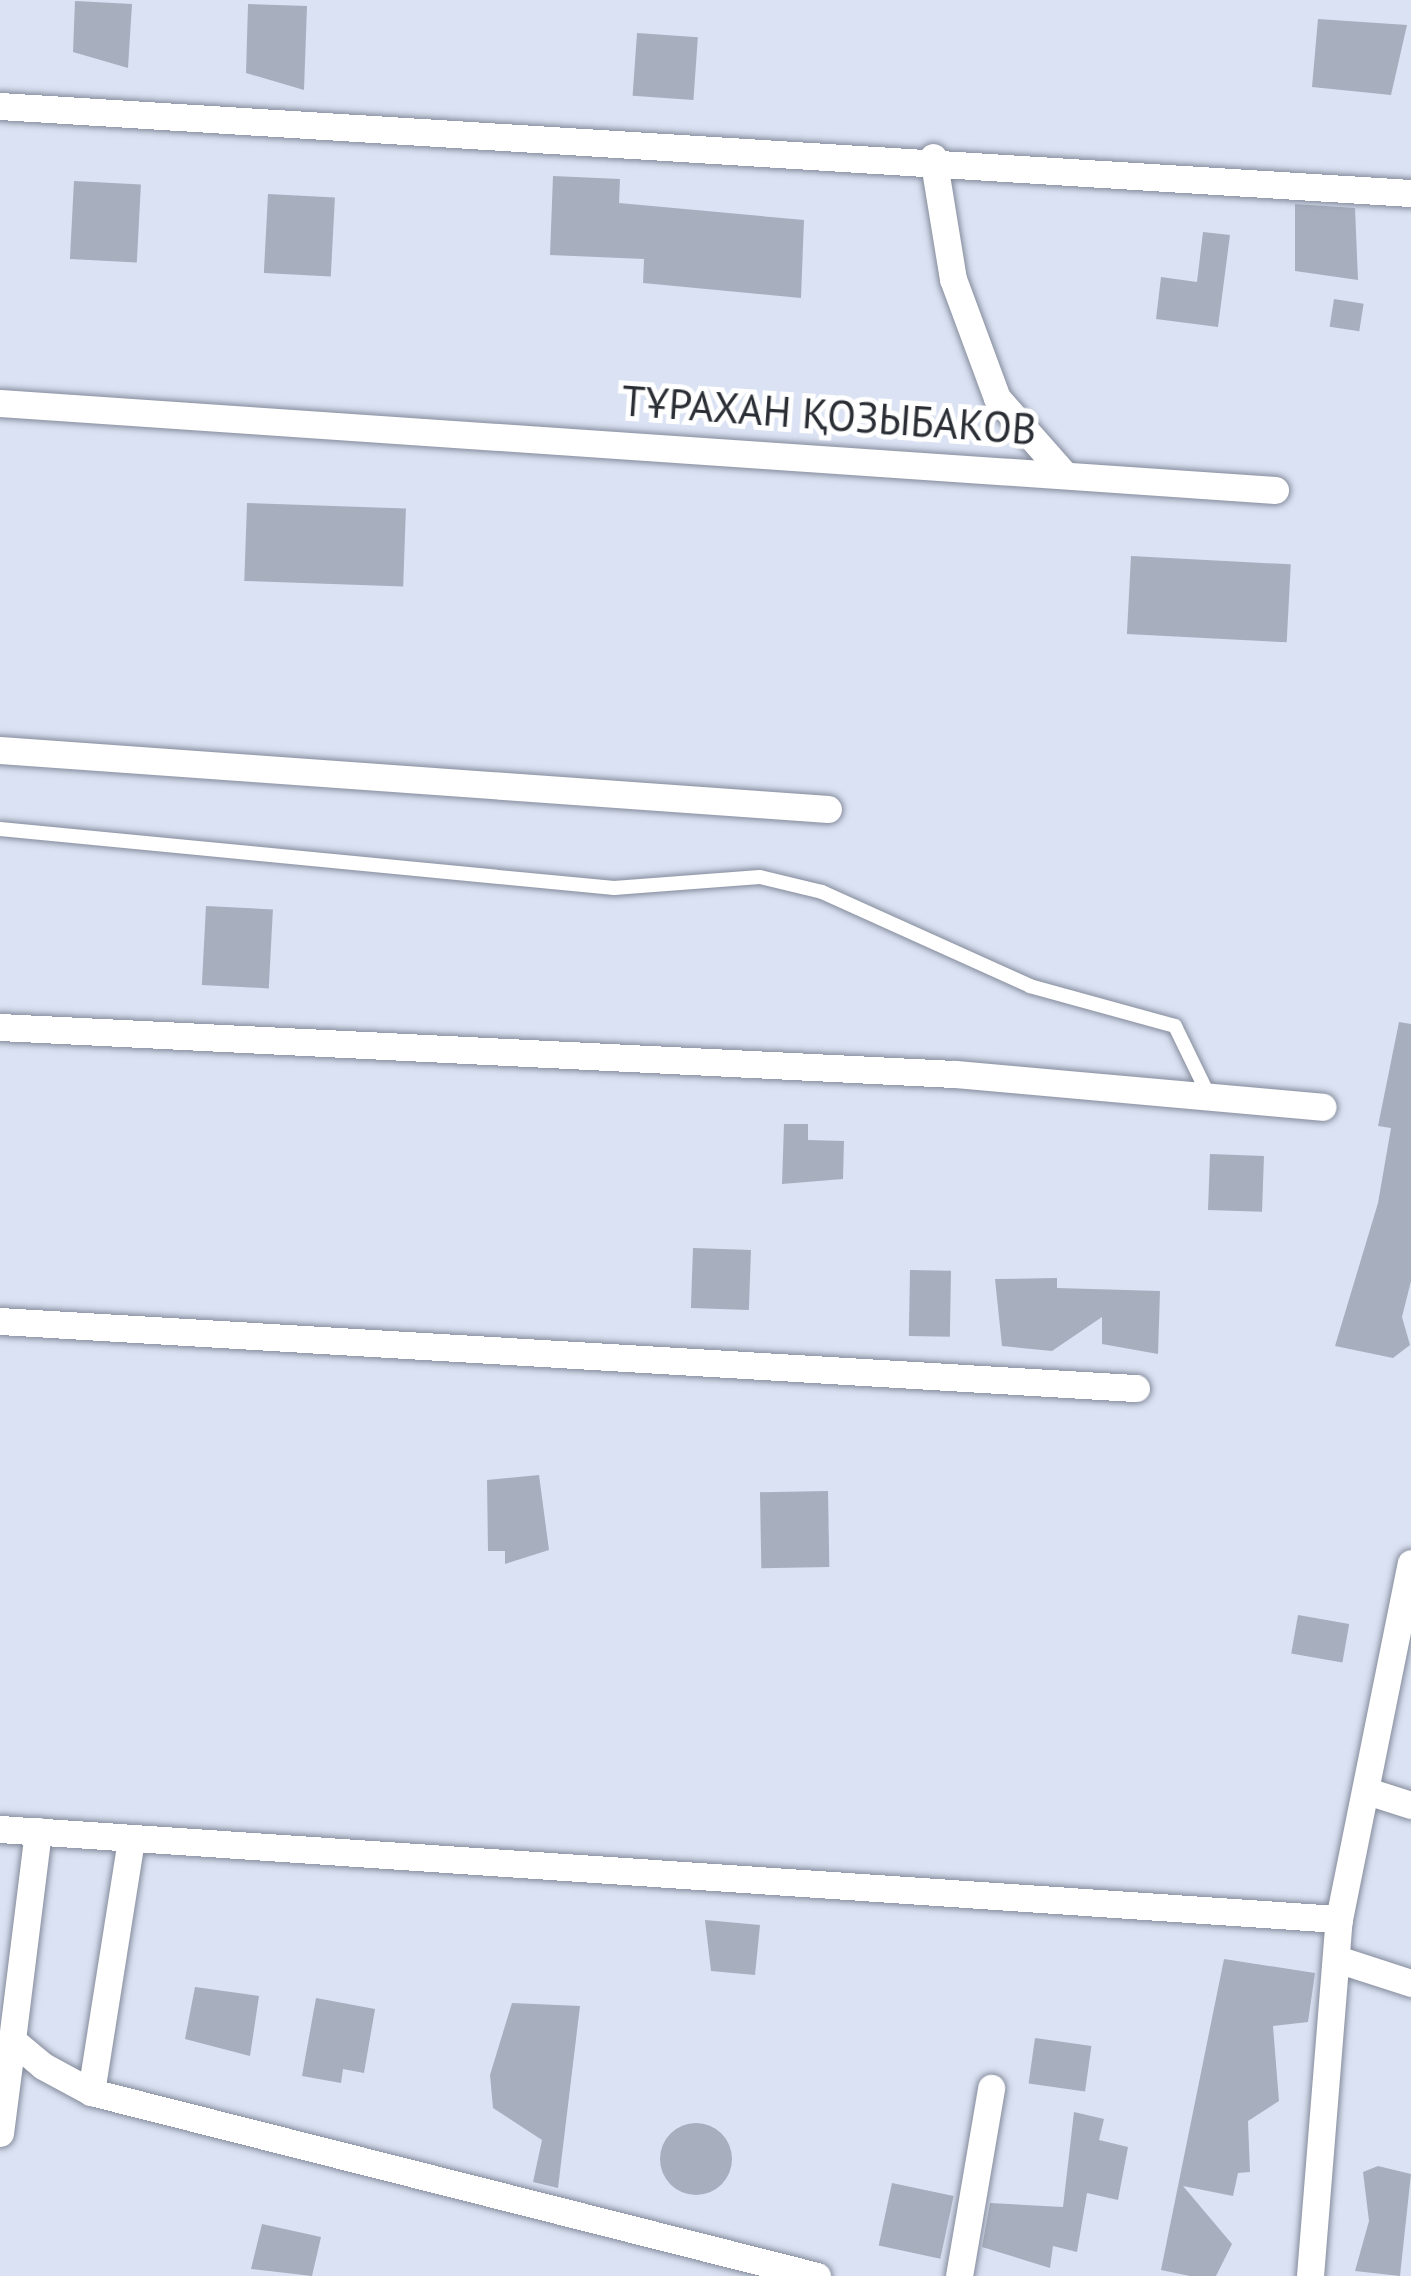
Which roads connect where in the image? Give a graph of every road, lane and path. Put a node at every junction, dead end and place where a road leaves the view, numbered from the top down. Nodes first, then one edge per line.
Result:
1 (0, 106) edge
2 (933, 158) junction
3 (1411, 193) edge
4 (0, 403) edge
5 (1064, 474) junction
6 (1275, 490) dead end
7 (0, 750) edge
8 (828, 809) dead end
9 (0, 829) edge
10 (0, 1027) edge
11 (1211, 1100) junction
12 (1324, 1107) dead end
13 (0, 1321) edge
14 (1136, 1388) dead end
15 (1411, 1563) edge
16 (1367, 1791) junction
17 (1411, 1805) edge
18 (0, 1829) edge
19 (38, 1831) junction
20 (131, 1839) junction
21 (1340, 1919) junction
22 (1337, 1959) junction
23 (1411, 1983) edge
24 (12, 2040) junction
25 (991, 2088) dead end
26 (91, 2092) junction
27 (0, 2133) edge
28 (817, 2276) edge
29 (959, 2276) edge
30 (1310, 2276) edge

1 - 2 street
2 - 3 street
2 - 5 street
4 - 5 street, ТҰРАХАН ҚОЗЫБАКОВ
5 - 6 street, ТҰРАХАН ҚОЗЫБАКОВ
7 - 8 street
9 - 11 lane
10 - 11 street
11 - 12 street
13 - 14 street
15 - 16 street
16 - 17 street
16 - 21 street
18 - 19 street
19 - 20 street
19 - 24 street
20 - 21 street
20 - 26 street
21 - 22 street
22 - 23 street
22 - 30 street
24 - 26 street
24 - 27 street
25 - 29 street
26 - 28 street

